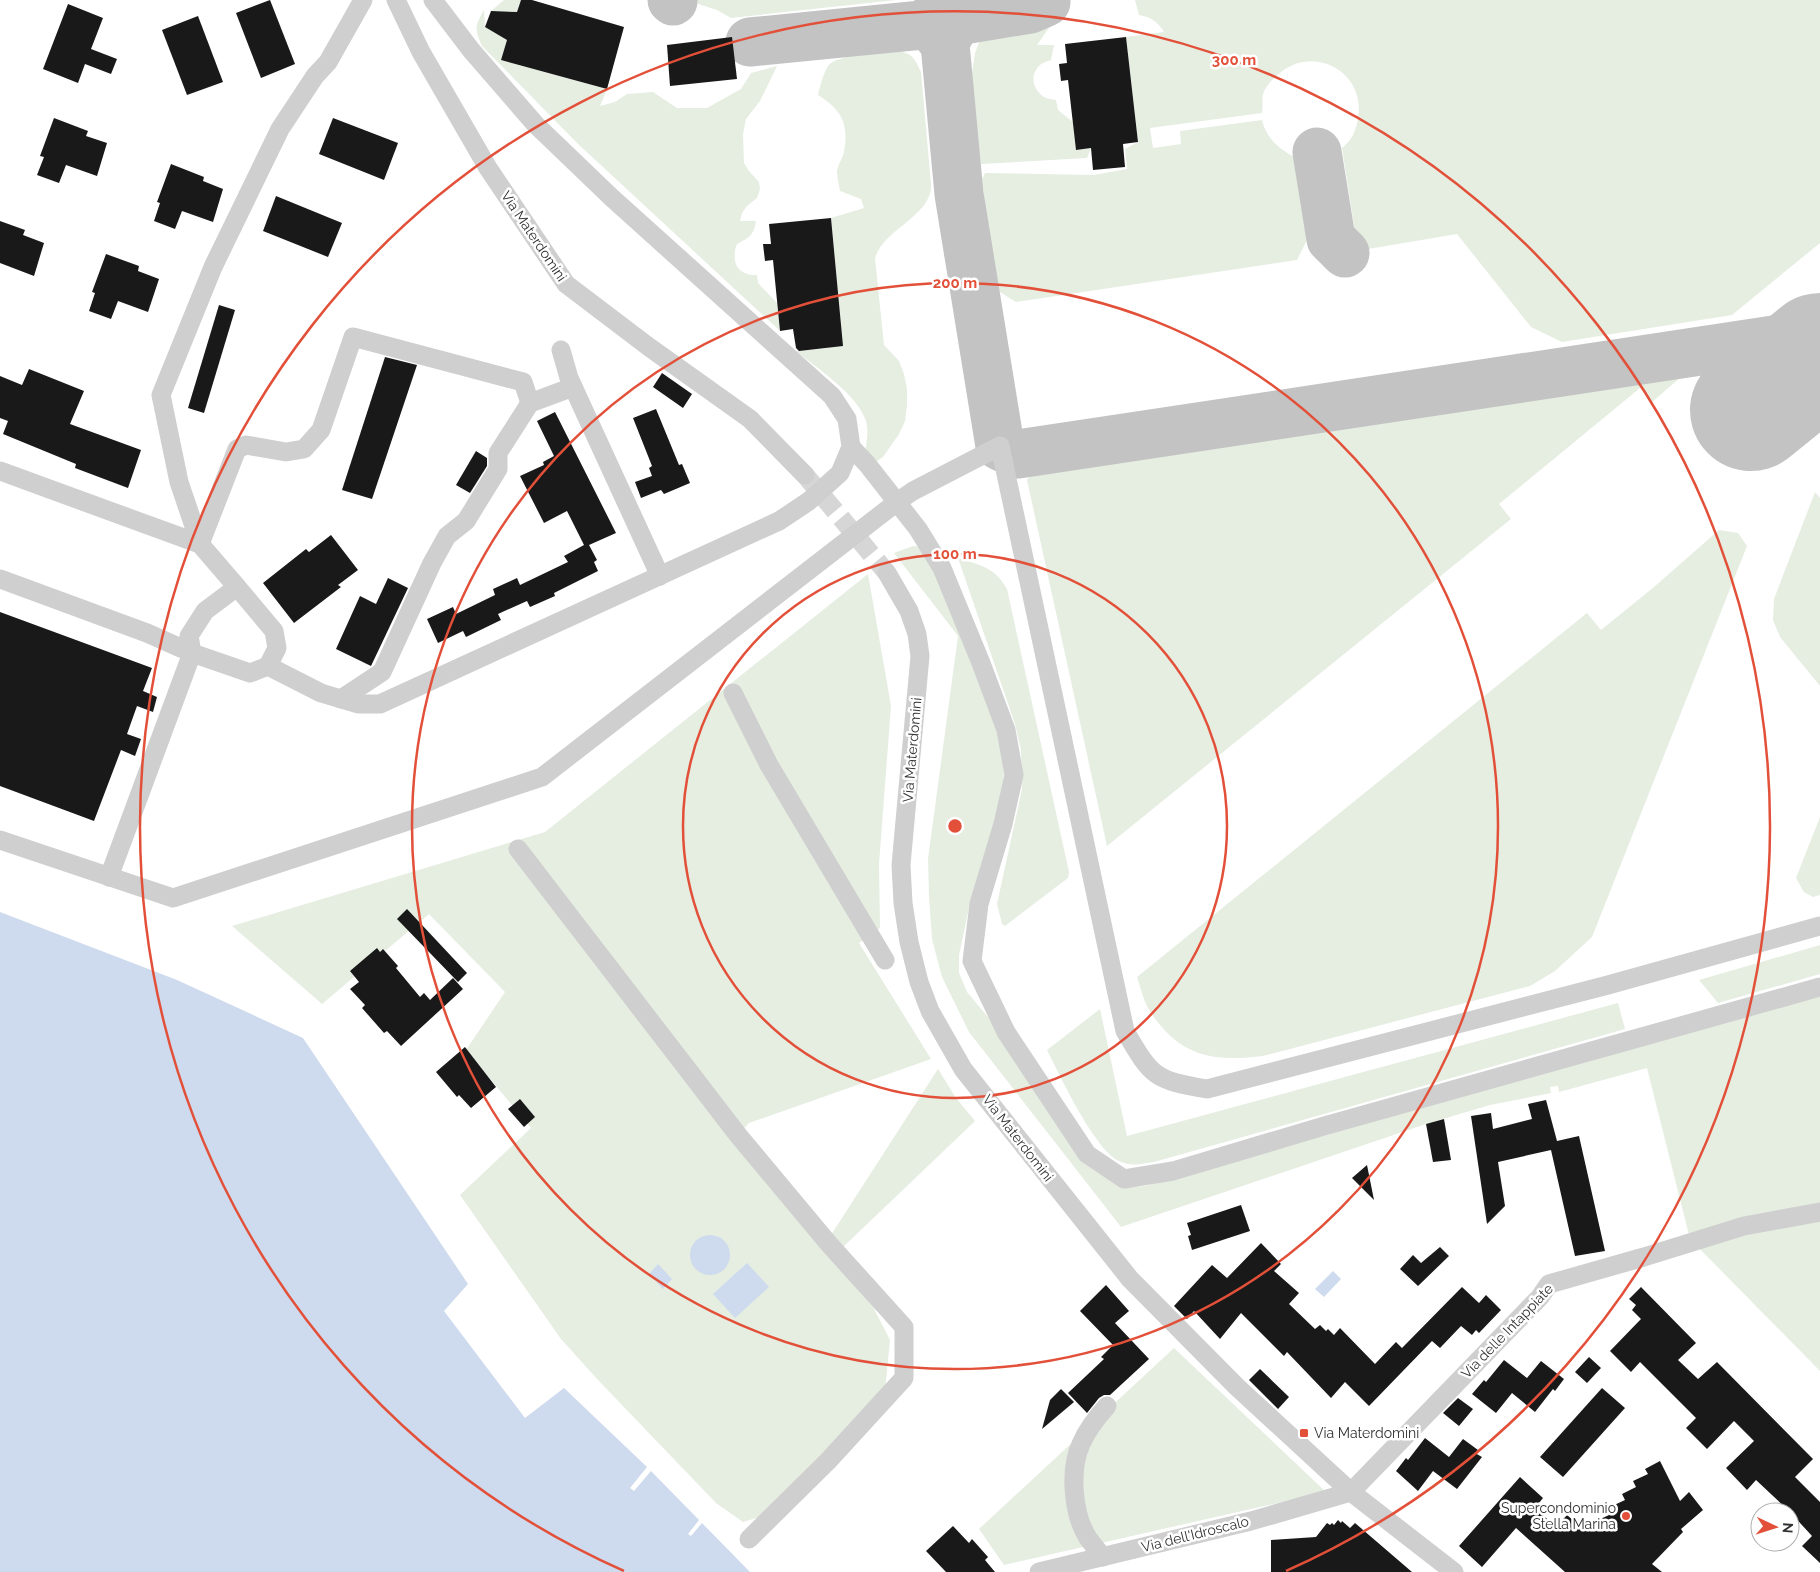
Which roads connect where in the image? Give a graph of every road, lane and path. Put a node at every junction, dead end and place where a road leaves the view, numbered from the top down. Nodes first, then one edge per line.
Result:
1 (361, 0) edge
2 (396, 0) edge
3 (433, 0) edge
4 (561, 350) dead end
5 (573, 387) junction
6 (530, 403) junction
7 (851, 447) junction
8 (0, 471) edge
9 (805, 475) tunnel mouth
10 (897, 502) junction
11 (200, 544) junction
12 (887, 573) tunnel mouth
13 (660, 576) junction
14 (0, 579) edge
15 (236, 587) junction
16 (192, 652) junction
17 (268, 666) junction
18 (733, 693) dead end
19 (341, 699) junction
20 (0, 840) edge
21 (518, 849) dead end
22 (109, 877) junction
23 (1820, 926) edge
24 (885, 960) dead end
25 (1820, 987) edge
26 (1820, 1212) edge
27 (1107, 1406) dead end
28 (1351, 1492) junction
29 (749, 1540) dead end
30 (1103, 1557) junction
31 (1445, 1569) edge
32 (1039, 1572) edge

1 - 11 street
2 - 9 street, Via Materdomini
3 - 7 street
4 - 5 street
5 - 6 street
5 - 13 street
6 - 11 street
6 - 19 street
7 - 10 street
7 - 13 street
8 - 11 street
10 - 22 street
10 - 23 street
10 - 25 street
11 - 15 street
12 - 28 street, Via Materdomini
13 - 19 street
14 - 16 street
15 - 16 street
15 - 17 street
16 - 17 street
16 - 22 street
17 - 19 street
18 - 24 street
20 - 22 street
21 - 29 street
26 - 28 street, Via delle Intappiate
27 - 30 street
28 - 30 street, Via dell'Idroscalo
28 - 31 street, Via Materdomini
30 - 32 street, Via dell'Idroscalo

